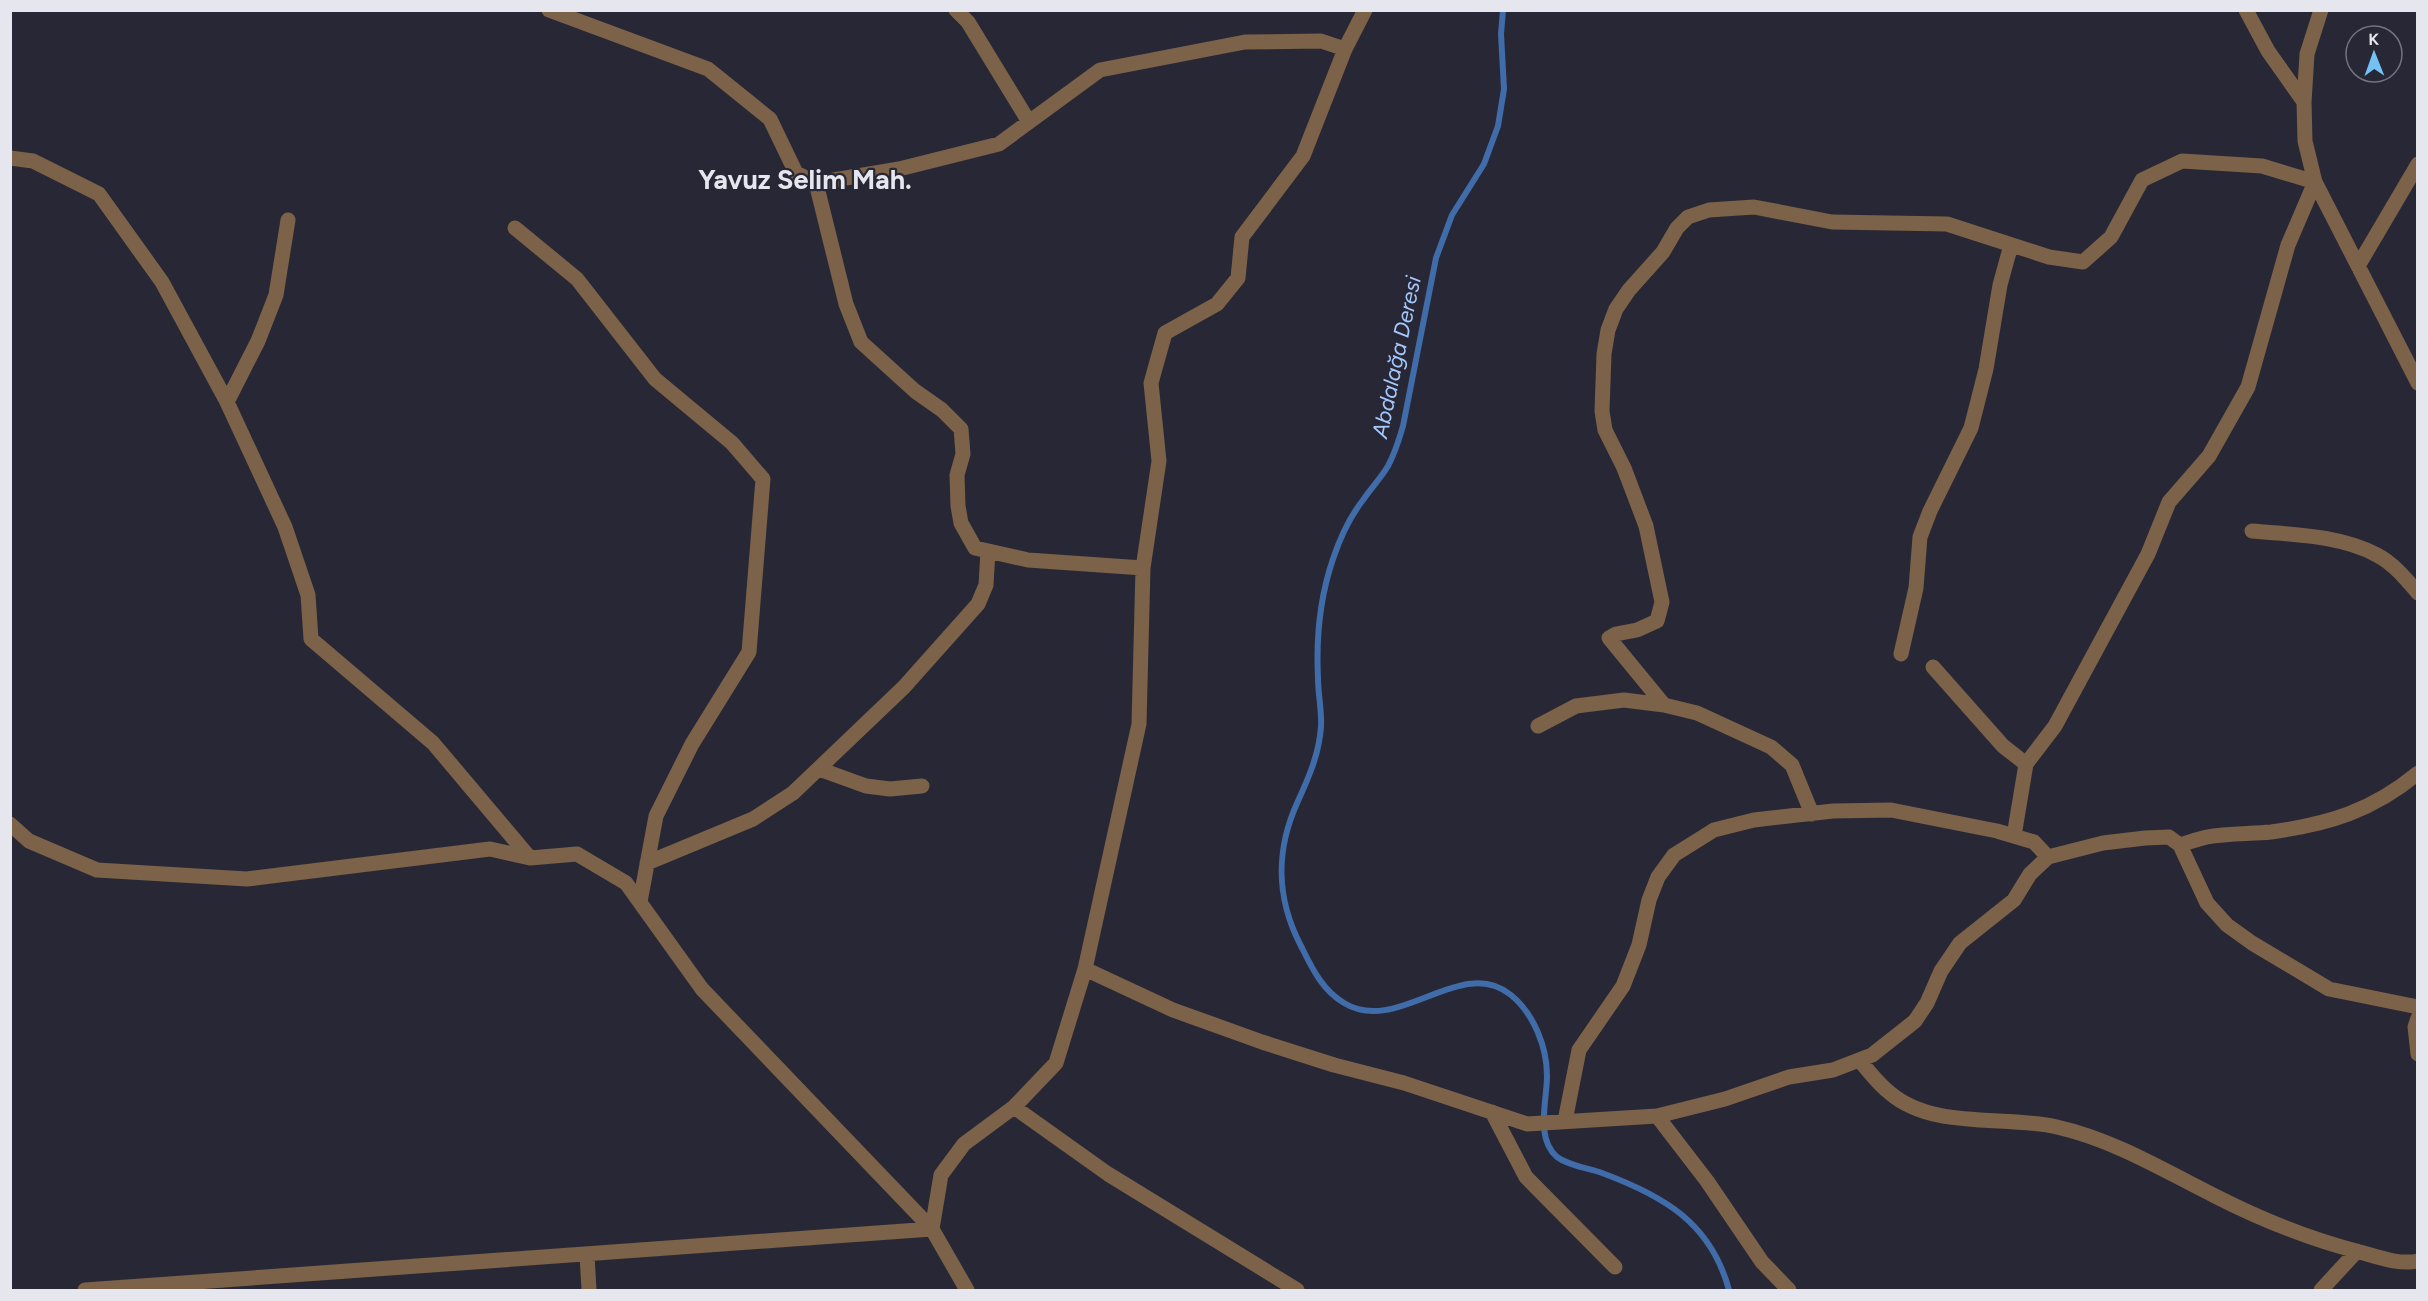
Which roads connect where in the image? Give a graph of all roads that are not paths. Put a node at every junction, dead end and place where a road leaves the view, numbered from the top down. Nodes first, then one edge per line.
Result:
1 (549, 10) edge
2 (956, 10) edge
3 (1365, 10) edge
4 (2246, 10) edge
5 (2321, 10) edge
6 (1345, 49) junction
7 (2304, 102) junction
8 (1029, 122) junction
9 (10, 158) edge
10 (2418, 164) edge
11 (2315, 182) junction
12 (816, 183) junction
13 (288, 220) dead end
14 (515, 228) dead end
15 (2011, 245) junction
16 (2358, 266) junction
17 (2418, 383) edge
18 (227, 402) junction
19 (2252, 531) dead end
20 (988, 551) junction
21 (1143, 568) junction
22 (2418, 593) edge
23 (1901, 654) dead end
24 (1933, 667) dead end
25 (1664, 705) junction
26 (1538, 726) dead end
27 (2026, 764) junction
28 (819, 769) junction
29 (2418, 773) edge
30 (922, 786) dead end
31 (1812, 813) junction
32 (10, 824) edge
33 (2014, 836) junction
34 (10, 841) edge
35 (29, 841) junction
36 (2180, 844) junction
37 (2048, 857) junction
38 (530, 858) junction
39 (647, 862) junction
40 (640, 902) junction
41 (1085, 969) junction
42 (2418, 1007) edge
43 (2418, 1018) edge
44 (2418, 1054) edge
45 (1859, 1060) junction
46 (1014, 1107) junction
47 (1492, 1112) junction
48 (1657, 1116) junction
49 (1560, 1121) junction
50 (932, 1229) junction
51 (2357, 1251) junction
52 (587, 1255) junction
53 (2418, 1261) edge
54 (1615, 1267) dead end
55 (85, 1290) edge
56 (589, 1290) edge
57 (967, 1290) edge
58 (1297, 1290) edge
59 (1789, 1290) edge
60 (2321, 1290) edge

1 - 12 street
2 - 8 street
3 - 6 street
4 - 7 street
5 - 7 street
6 - 8 street
6 - 21 street
7 - 11 street
8 - 12 street
9 - 18 street
10 - 16 street
11 - 15 street
11 - 16 street
11 - 27 street
12 - 20 street
13 - 18 street
14 - 39 street
15 - 23 street
15 - 25 street
16 - 17 street
18 - 38 street
19 - 22 street
20 - 21 street
20 - 28 street
21 - 41 street
24 - 27 street
25 - 26 street
25 - 31 street
27 - 33 street
28 - 30 street
28 - 39 street
29 - 36 street
31 - 33 street
31 - 49 street
32 - 35 street
33 - 37 street
34 - 35 street
35 - 38 street
36 - 37 street
36 - 42 street
37 - 45 street
38 - 40 street
39 - 40 street
40 - 50 street
41 - 46 street
41 - 47 street
43 - 44 street
45 - 48 street
45 - 51 street
46 - 50 street
46 - 58 street
47 - 49 street
47 - 54 street
48 - 49 street
48 - 59 street
50 - 52 street
50 - 57 street
51 - 53 street
51 - 60 street
52 - 55 street
52 - 56 street

